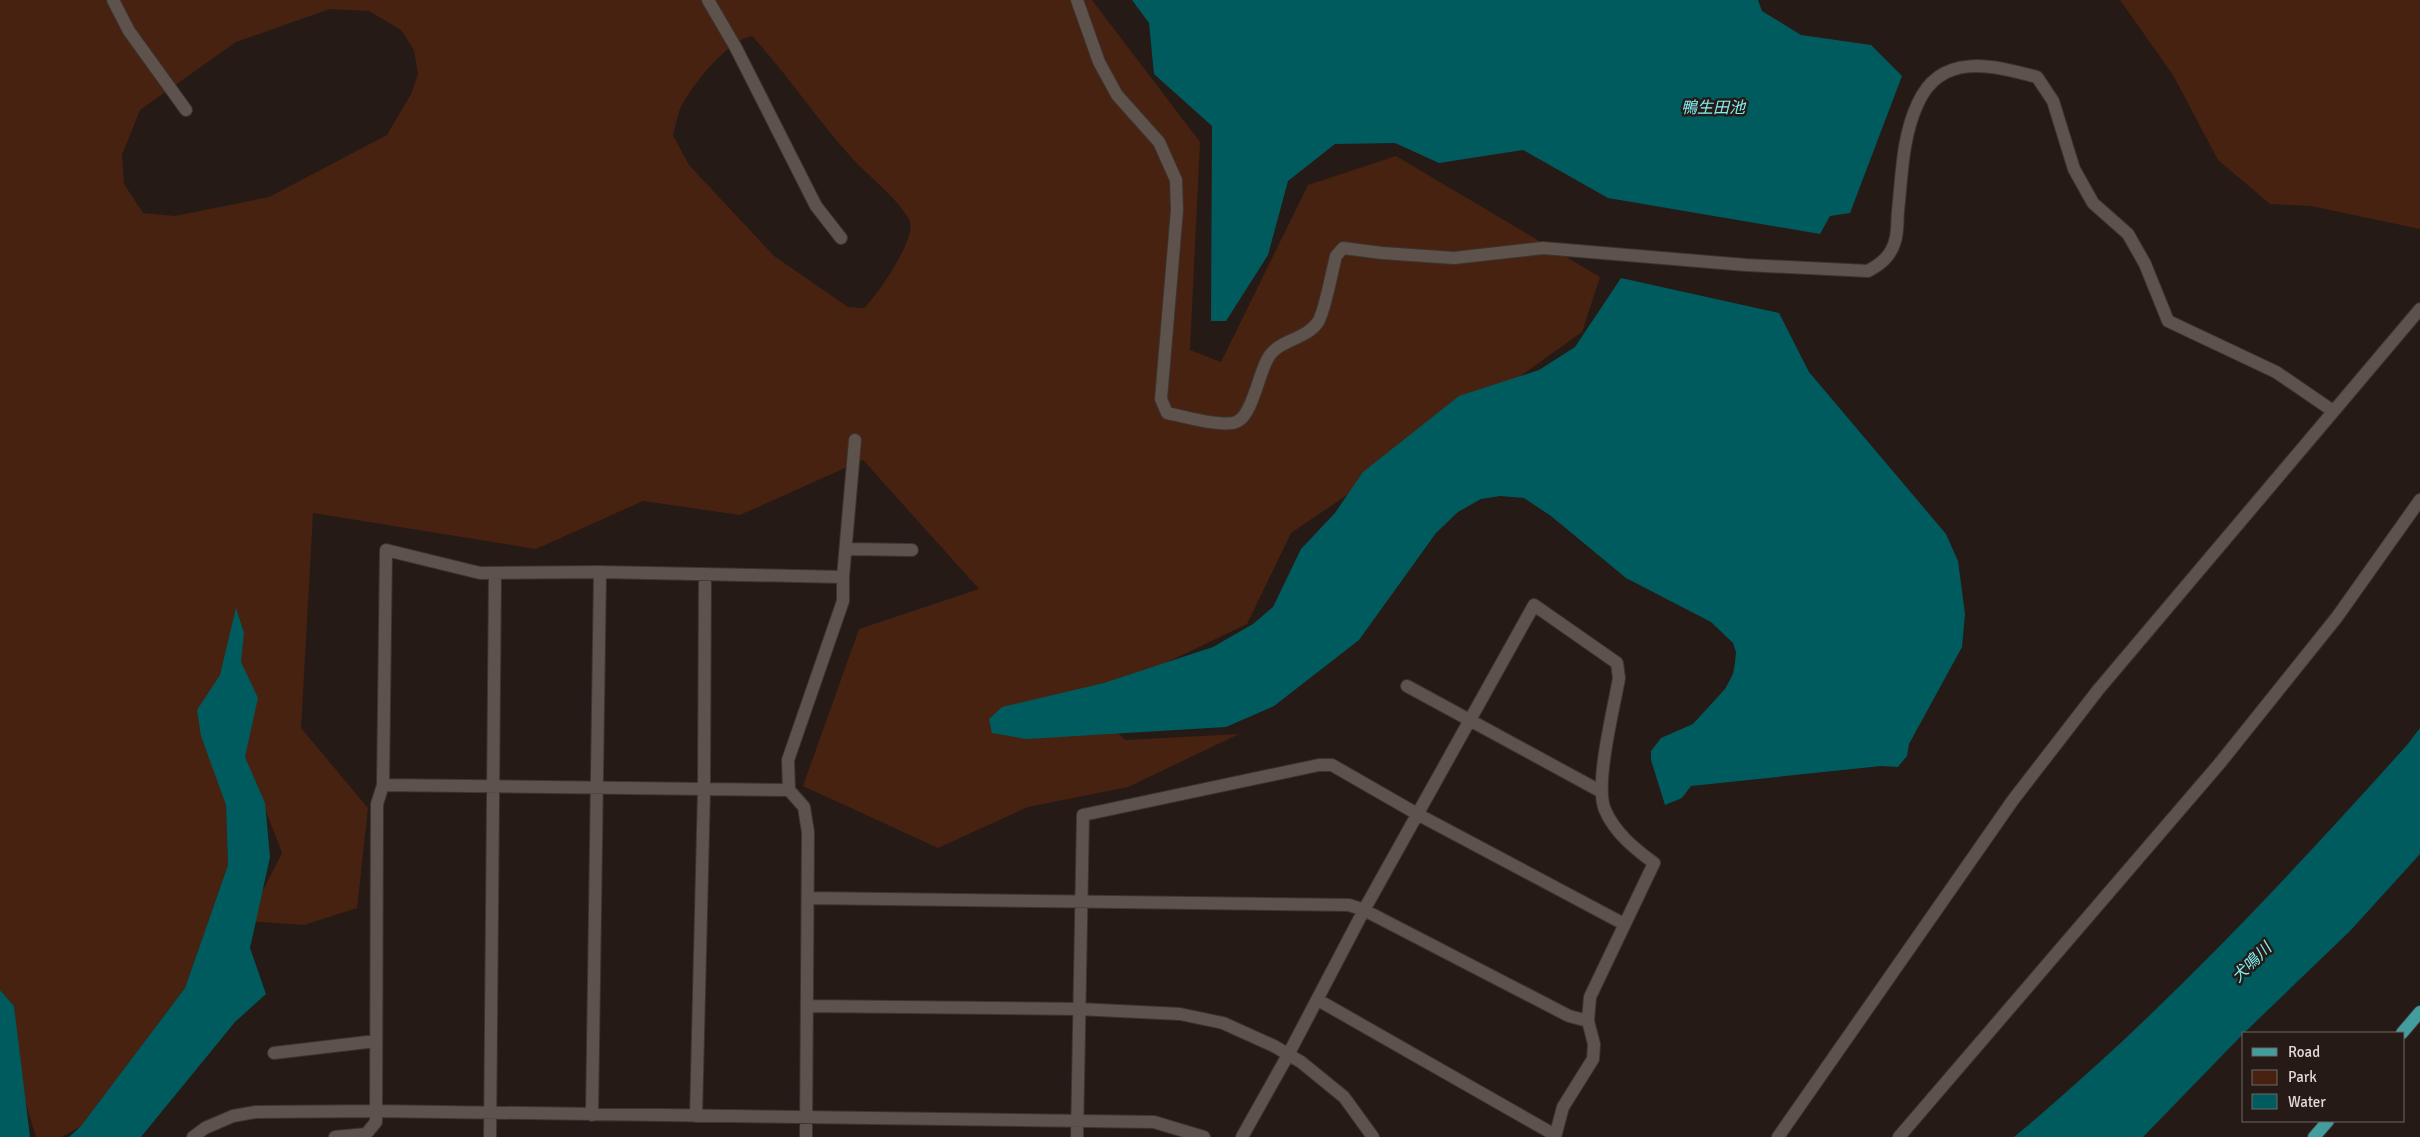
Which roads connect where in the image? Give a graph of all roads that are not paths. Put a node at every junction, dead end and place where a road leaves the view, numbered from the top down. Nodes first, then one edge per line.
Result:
1 (113, 0) edge
2 (708, 0) edge
3 (1077, 0) edge
4 (186, 110) dead end
5 (841, 238) dead end
6 (2420, 309) edge
7 (2333, 411) junction
8 (855, 440) dead end
9 (2420, 500) edge
10 (846, 549) junction
11 (912, 550) dead end
12 (600, 572) junction
13 (495, 574) junction
14 (705, 574) junction
15 (843, 577) junction
16 (1406, 686) dead end
17 (1470, 722) junction
18 (383, 786) junction
19 (494, 787) junction
20 (598, 788) junction
21 (704, 790) junction
22 (789, 790) junction
23 (1600, 791) junction
24 (1419, 815) junction
25 (810, 898) junction
26 (1080, 902) junction
27 (1364, 910) junction
28 (1624, 924) junction
29 (1318, 1000) junction
30 (807, 1006) junction
31 (1080, 1009) junction
32 (2420, 1012) edge
33 (1588, 1021) junction
34 (2403, 1032) edge
35 (376, 1041) junction
36 (274, 1054) dead end
37 (1288, 1055) junction
38 (376, 1111) junction
39 (490, 1113) junction
40 (592, 1114) junction
41 (696, 1116) junction
42 (806, 1118) junction
43 (1077, 1120) junction
44 (2327, 1122) edge
45 (1555, 1136) edge
46 (193, 1137) edge
47 (335, 1137) edge
48 (490, 1137) edge
49 (806, 1137) edge
50 (1077, 1137) edge
51 (1204, 1137) edge
52 (1242, 1137) edge
53 (1373, 1137) edge
54 (1778, 1137) edge
55 (1899, 1137) edge
56 (2314, 1137) edge

1 - 4 street
2 - 5 street
3 - 7 street
6 - 7 street
7 - 54 street
8 - 10 street
9 - 55 street
10 - 11 street
10 - 15 street
12 - 13 street
12 - 14 street
12 - 20 street
13 - 18 street
13 - 19 street
14 - 15 street
14 - 21 street
15 - 22 street
16 - 17 street
17 - 23 street
17 - 23 street
17 - 24 street
18 - 19 street
18 - 35 street
19 - 20 street
19 - 39 street
20 - 21 street
20 - 40 street
21 - 22 street
21 - 41 street
22 - 25 street
23 - 28 street
24 - 26 street
24 - 27 street
24 - 28 street
25 - 26 street
25 - 30 street
26 - 27 street
26 - 31 street
27 - 29 street
27 - 33 street
28 - 33 street
29 - 37 street
29 - 45 street
30 - 31 street
30 - 42 street
31 - 37 street
31 - 43 street
32 - 34 main road
33 - 45 street
35 - 36 street
35 - 38 street
37 - 52 street
37 - 53 street
38 - 39 street
38 - 46 street
38 - 47 street
39 - 40 street
39 - 48 street
40 - 41 street
41 - 42 street
42 - 43 street
42 - 49 street
43 - 50 street
43 - 51 street
44 - 56 main road

